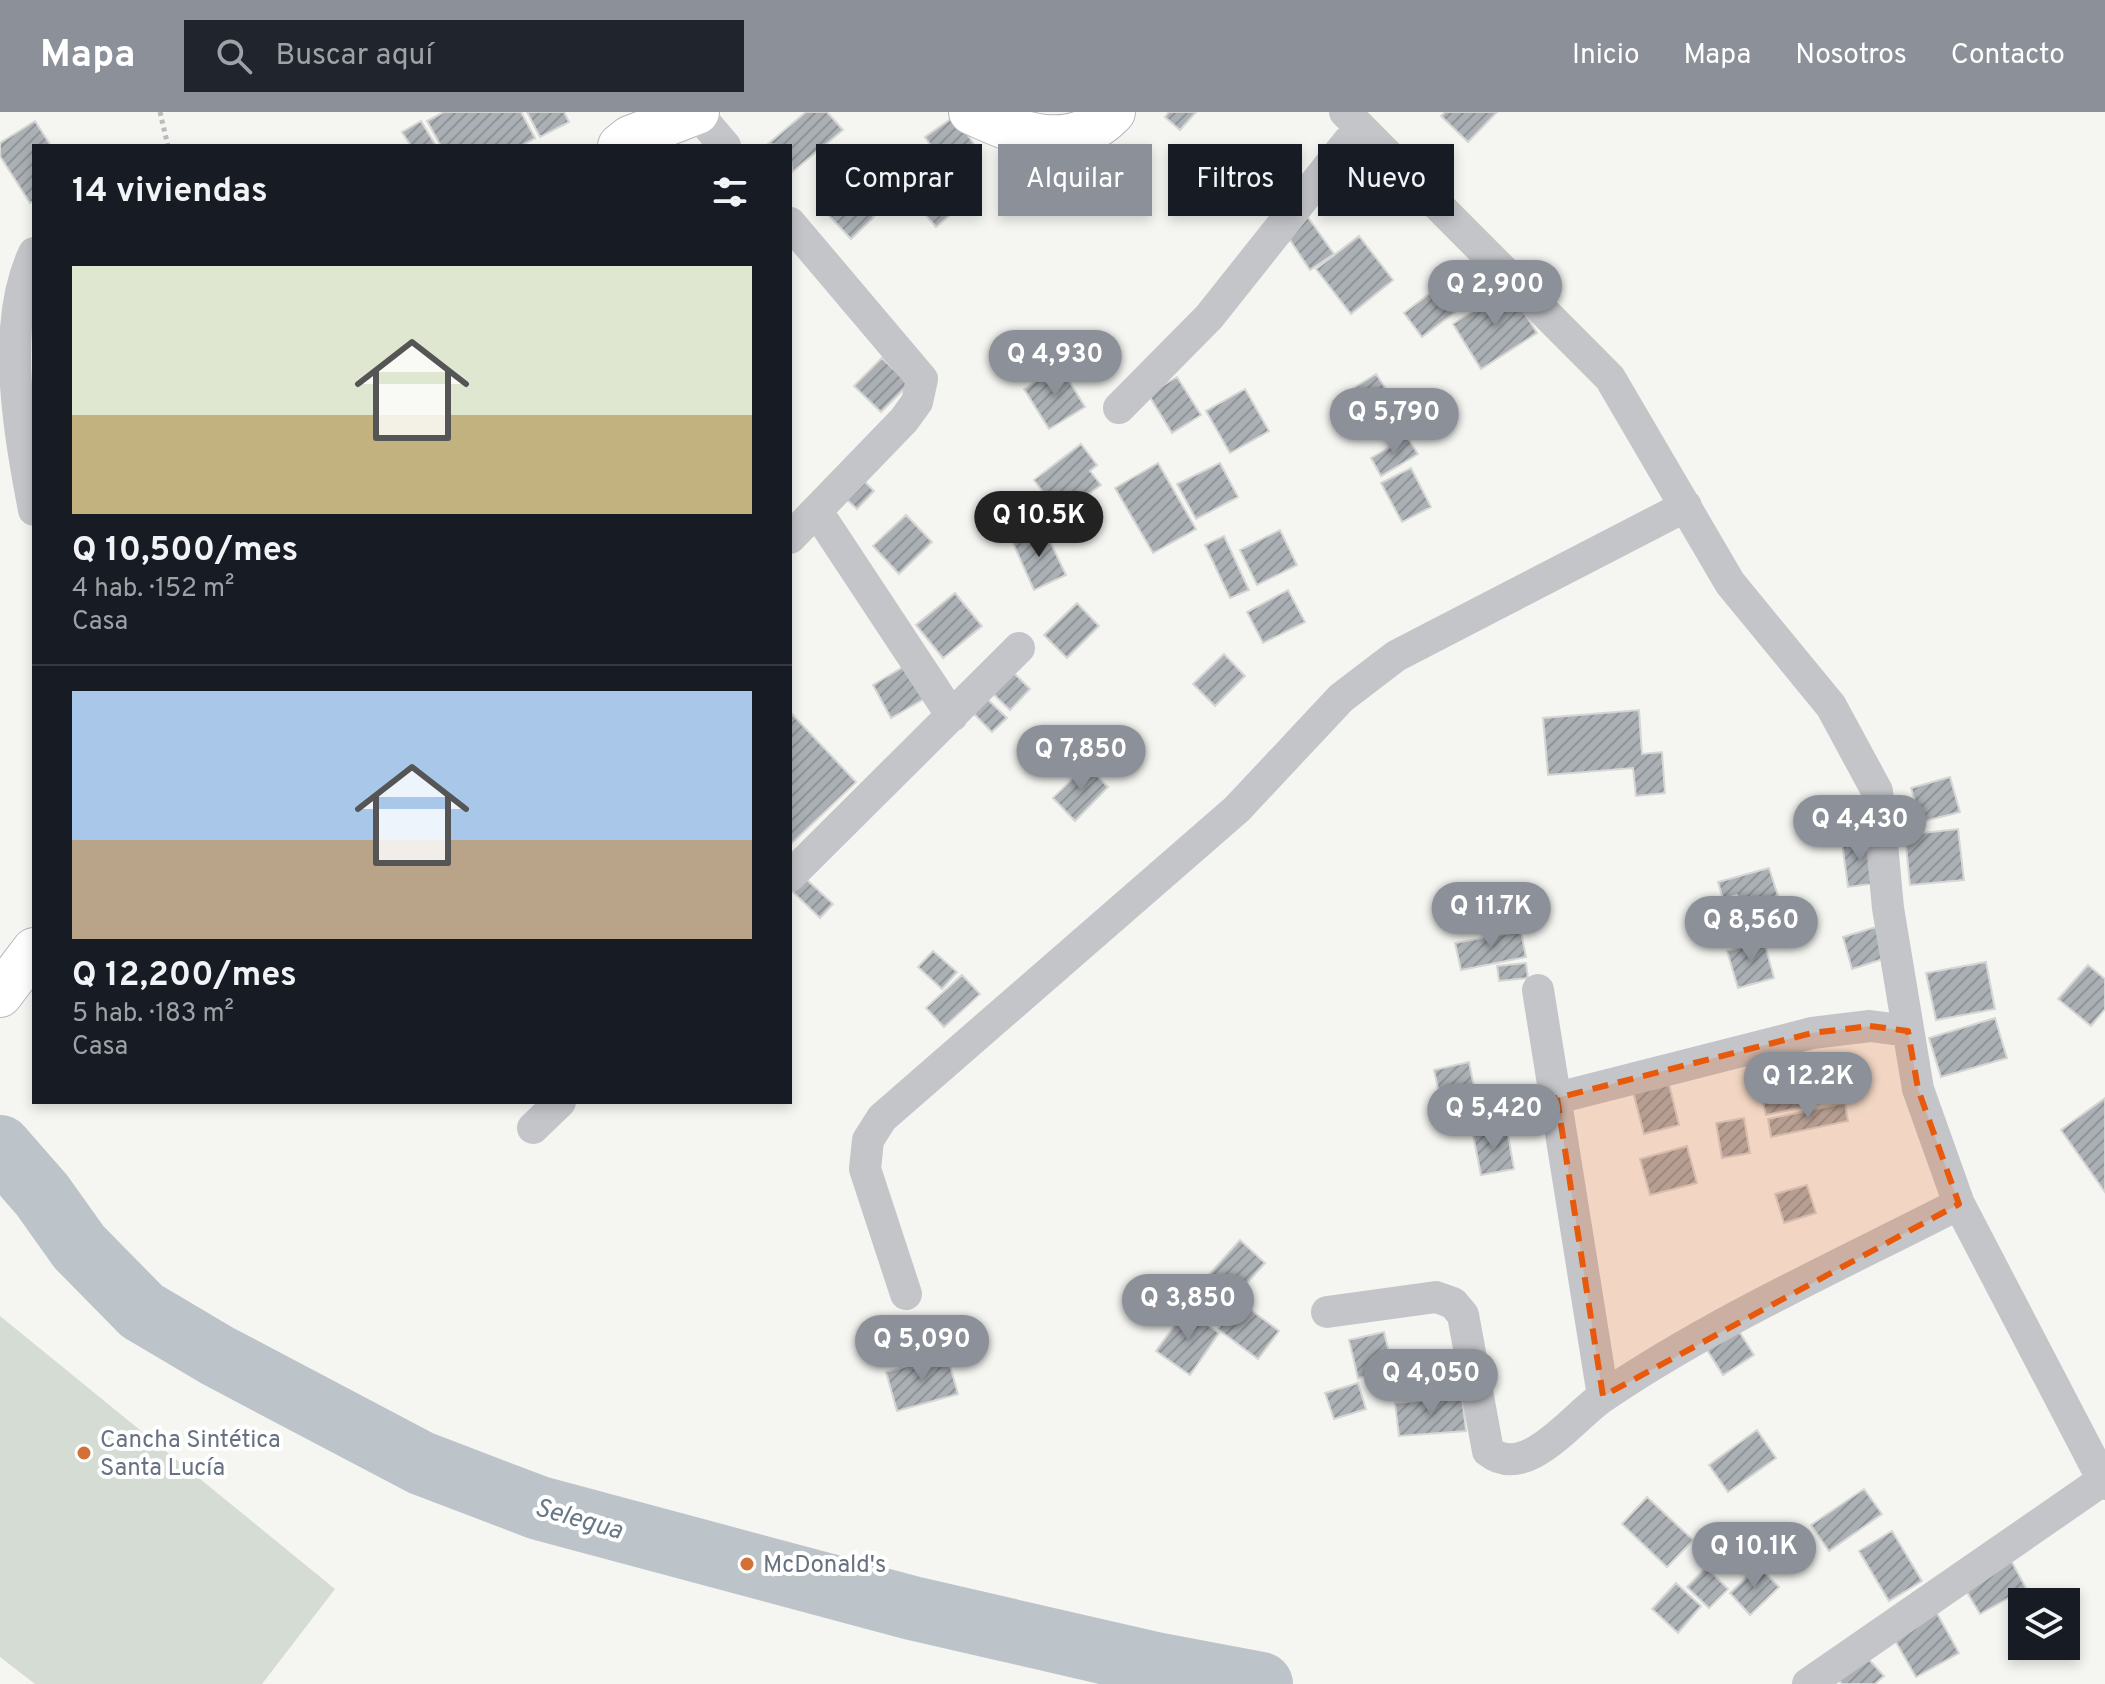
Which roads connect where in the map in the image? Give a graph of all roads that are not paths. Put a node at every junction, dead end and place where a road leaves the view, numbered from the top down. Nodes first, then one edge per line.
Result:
1 (697, 112) edge
2 (971, 112) edge
3 (1113, 112) edge
4 (1352, 119) edge
5 (622, 144) edge
6 (723, 144) edge
7 (792, 225) edge
8 (32, 257) edge
9 (1119, 408) dead end
10 (32, 499) edge
11 (1686, 506) junction
12 (818, 513) junction
13 (792, 536) edge
14 (1019, 648) dead end
15 (952, 716) junction
16 (792, 874) edge
17 (32, 953) edge
18 (1538, 990) dead end
19 (0, 995) edge
20 (1908, 1031) junction
21 (1557, 1098) junction
22 (558, 1104) edge
23 (533, 1128) dead end
24 (1959, 1204) junction
25 (906, 1294) dead end
26 (1327, 1312) dead end
27 (1603, 1396) junction
28 (2104, 1482) edge
29 (1808, 1684) edge

1 - 5 street
1 - 6 street
2 - 3 street
4 - 9 street
4 - 11 street
7 - 12 street
8 - 10 street
11 - 20 street
11 - 25 street
12 - 13 street
12 - 15 street
14 - 15 street
15 - 16 street
17 - 19 street
18 - 21 street
20 - 21 street
20 - 24 street
21 - 27 street
22 - 23 street
24 - 27 street
24 - 28 street
26 - 27 street
28 - 29 street

